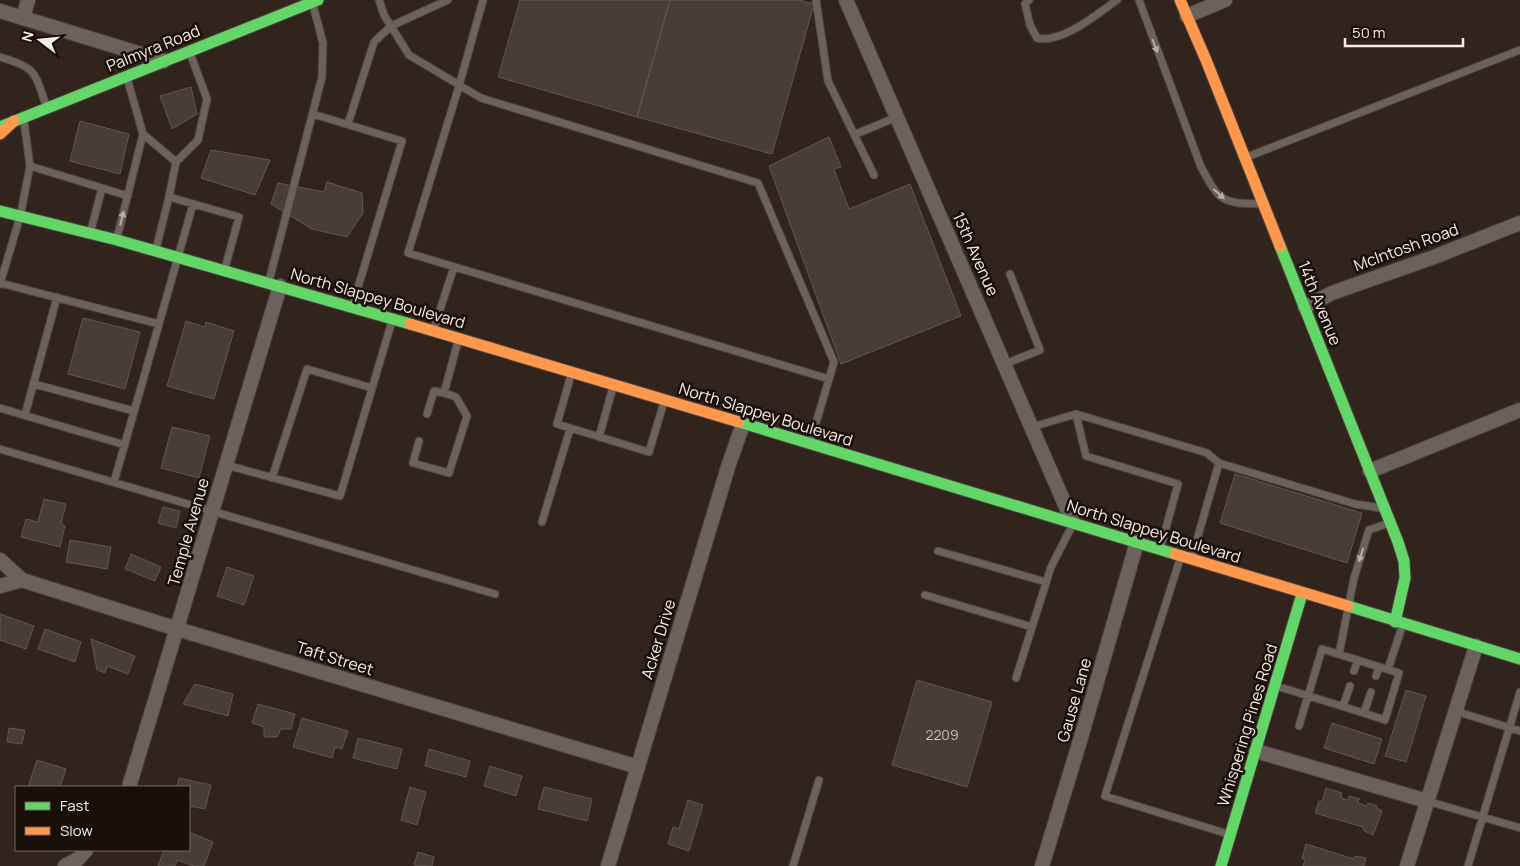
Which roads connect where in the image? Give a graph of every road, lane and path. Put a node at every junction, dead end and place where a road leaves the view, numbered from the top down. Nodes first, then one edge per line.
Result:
1 (28, 0) edge
2 (379, 0) edge
3 (448, 0) edge
4 (483, 0) edge
5 (816, 0) edge
6 (846, 0) edge
7 (1028, 0) edge
8 (1117, 0) edge
9 (1139, 0) edge
10 (1180, 0) edge
11 (1225, 0) edge
12 (315, 1) edge
13 (0, 11) edge
14 (1187, 16) junction
15 (23, 18) junction
16 (391, 26) junction
17 (1520, 50) edge
18 (190, 51) junction
19 (0, 57) edge
20 (164, 61) junction
21 (127, 76) junction
22 (460, 86) junction
23 (47, 108) junction
24 (313, 114) junction
25 (897, 117) junction
26 (19, 119) junction
27 (348, 124) junction
28 (0, 127) edge
29 (0, 134) edge
30 (143, 134) junction
31 (856, 134) junction
32 (1245, 158) junction
33 (176, 162) junction
34 (30, 166) junction
35 (874, 175) dead end
36 (102, 188) junction
37 (128, 196) junction
38 (169, 197) junction
39 (193, 204) junction
40 (1263, 204) junction
41 (1, 210) edge
42 (20, 216) junction
43 (1520, 223) edge
44 (90, 233) junction
45 (117, 240) junction
46 (156, 251) junction
47 (179, 258) junction
48 (454, 267) junction
49 (224, 270) junction
50 (1010, 274) dead end
51 (0, 283) edge
52 (274, 285) junction
53 (57, 297) junction
54 (352, 307) junction
55 (1305, 307) junction
56 (393, 319) junction
57 (159, 324) junction
58 (434, 331) junction
59 (458, 338) junction
60 (1005, 364) junction
61 (572, 372) junction
62 (829, 379) junction
63 (34, 384) junction
64 (614, 385) junction
65 (372, 388) junction
66 (444, 393) junction
67 (664, 400) junction
68 (0, 408) edge
69 (134, 410) junction
70 (1520, 410) edge
71 (427, 414) dead end
72 (1076, 414) junction
73 (25, 416) junction
74 (743, 424) junction
75 (1032, 427) junction
76 (570, 428) junction
77 (599, 437) junction
78 (419, 441) dead end
79 (810, 444) junction
80 (125, 445) junction
81 (0, 449) edge
82 (1219, 463) junction
83 (226, 464) junction
84 (1370, 471) junction
85 (272, 478) junction
86 (114, 482) junction
87 (1384, 508) junction
88 (212, 511) junction
89 (542, 522) dead end
90 (1390, 522) junction
91 (1074, 523) junction
92 (1137, 542) junction
93 (1160, 549) junction
94 (938, 551) dead end
95 (1186, 558) junction
96 (0, 560) edge
97 (22, 580) junction
98 (1046, 582) junction
99 (0, 586) edge
100 (495, 594) dead end
101 (1302, 594) junction
102 (925, 595) dead end
103 (1349, 608) junction
104 (1399, 623) junction
105 (1032, 627) junction
106 (178, 629) junction
107 (1476, 646) junction
108 (1339, 654) junction
109 (1358, 660) junction
110 (1520, 660) edge
111 (1379, 667) junction
112 (1354, 670) dead end
113 (1388, 670) junction
114 (1376, 676) dead end
115 (1016, 678) dead end
116 (1276, 685) junction
117 (1350, 686) dead end
118 (1371, 692) dead end
119 (1520, 692) edge
120 (1308, 696) junction
121 (1344, 706) junction
122 (1456, 711) junction
123 (1364, 713) junction
124 (1299, 726) dead end
125 (1509, 728) junction
126 (1520, 731) edge
127 (1256, 751) junction
128 (638, 767) junction
129 (819, 780) dead end
130 (129, 786) edge
131 (1427, 801) junction
132 (1482, 817) junction
133 (1520, 828) edge
134 (1231, 835) junction
135 (85, 851) edge
136 (65, 866) edge
137 (608, 866) edge
138 (793, 866) edge
139 (1042, 866) edge
140 (1222, 866) edge
141 (1407, 866) edge
142 (1468, 866) edge

1 - 15 street
2 - 16 lane
3 - 16 lane
4 - 22 lane
5 - 31 lane
6 - 25 street, 15th Avenue
7 - 8 lane
9 -> 40 lane
10 - 14 main road, 14th Avenue
11 - 14 street
12 - 18 main road, Palmyra Road
12 - 24 lane
13 - 15 street
14 - 32 main road, 14th Avenue
15 - 20 street
16 - 22 lane
16 - 27 lane
17 - 32 lane
18 - 20 main road, Palmyra Road
18 - 33 lane
19 - 23 lane
20 - 21 main road, Palmyra Road
21 - 23 main road, Palmyra Road
21 - 30 lane
22 - 48 lane
22 - 62 lane
23 - 26 main road, Palmyra Road
24 - 27 lane
24 - 52 lane
25 - 31 lane
25 - 60 street, 15th Avenue
26 - 28 main road, Palmyra Road
26 - 29 main road
26 - 34 lane
27 - 54 lane
30 - 33 lane
30 - 37 lane
31 - 35 lane
32 - 40 main road, 14th Avenue
33 - 38 lane
34 - 36 lane
34 - 42 lane
36 - 37 lane
36 - 44 lane
45 -> 37 lane
38 - 39 lane
38 - 46 lane
39 - 47 lane
39 - 49 lane
40 - 55 main road, 14th Avenue
41 - 42 main road, North Slappey Boulevard
42 - 44 main road, North Slappey Boulevard
42 - 51 lane
43 - 55 street, McIntosh Road
44 - 45 main road, North Slappey Boulevard
45 - 46 main road, North Slappey Boulevard
46 - 47 main road, North Slappey Boulevard
47 - 49 main road, North Slappey Boulevard
47 - 57 lane
48 - 58 lane
48 - 62 lane
49 - 52 main road, North Slappey Boulevard
50 - 60 lane
51 - 53 lane
52 - 54 main road, North Slappey Boulevard
52 - 83 street, Temple Avenue
53 - 57 lane
53 - 63 lane
54 - 56 main road, North Slappey Boulevard
55 - 84 main road, 14th Avenue
56 - 58 main road, North Slappey Boulevard
56 - 65 lane
57 - 69 lane
58 - 59 main road, North Slappey Boulevard
59 - 61 main road, North Slappey Boulevard
59 - 66 lane
60 - 75 street, 15th Avenue
61 - 64 main road, North Slappey Boulevard
61 - 76 lane
62 - 79 lane
63 - 69 lane
63 - 73 lane
64 - 67 main road, North Slappey Boulevard
64 - 77 lane
65 - 85 lane
65 - 85 lane
66 - 71 lane
66 - 78 lane
67 - 74 main road, North Slappey Boulevard
67 - 77 lane
68 - 73 lane
69 - 80 lane
70 - 84 street
72 - 75 lane
72 - 82 lane
72 - 93 lane
73 - 80 lane
74 - 79 main road, North Slappey Boulevard
74 - 128 street, Acker Drive
75 - 91 street, 15th Avenue
76 - 77 lane
76 - 89 lane
79 - 91 main road, North Slappey Boulevard
80 - 86 lane
81 - 86 lane
82 - 87 lane
82 - 95 lane
83 - 85 lane
83 - 88 street, Temple Avenue
84 - 87 main road, 14th Avenue
86 - 88 lane
87 - 90 main road, 14th Avenue
88 - 100 lane
88 - 106 street, Temple Avenue
90 -> 103 lane
90 - 104 main road, 14th Avenue
91 - 92 main road, North Slappey Boulevard
91 - 98 lane
92 - 93 main road, North Slappey Boulevard
92 - 139 street, Gause Lane
93 - 95 main road, North Slappey Boulevard
94 - 98 lane
95 - 101 main road, North Slappey Boulevard
95 - 134 lane
96 - 97 street, Taft Street
97 - 99 street
97 - 106 street, Taft Street
98 - 105 lane
101 - 103 main road, North Slappey Boulevard
101 - 116 main road, Whispering Pines Road
102 - 105 lane
103 - 104 main road, North Slappey Boulevard
103 - 108 lane
104 - 107 main road, North Slappey Boulevard
104 - 113 lane
105 - 115 lane
106 - 128 street, Taft Street
106 - 130 street, Temple Avenue
107 - 110 main road, North Slappey Boulevard
107 - 122 street
108 - 109 lane
108 - 120 lane
109 - 111 lane
109 - 112 lane
111 - 113 lane
111 - 114 lane
113 - 123 lane
116 - 120 lane
116 - 127 main road, Whispering Pines Road
117 - 121 lane
118 - 123 lane
119 - 125 lane
120 - 121 lane
120 - 124 lane
121 - 123 lane
122 - 125 lane
122 - 131 street
125 - 126 lane
125 - 132 lane
127 - 131 street
127 - 134 main road, Whispering Pines Road
128 - 137 street, Acker Drive
129 - 138 lane
131 - 132 lane
131 - 141 street
132 - 133 lane
132 - 142 lane
134 - 140 main road, Whispering Pines Road
135 - 136 street

